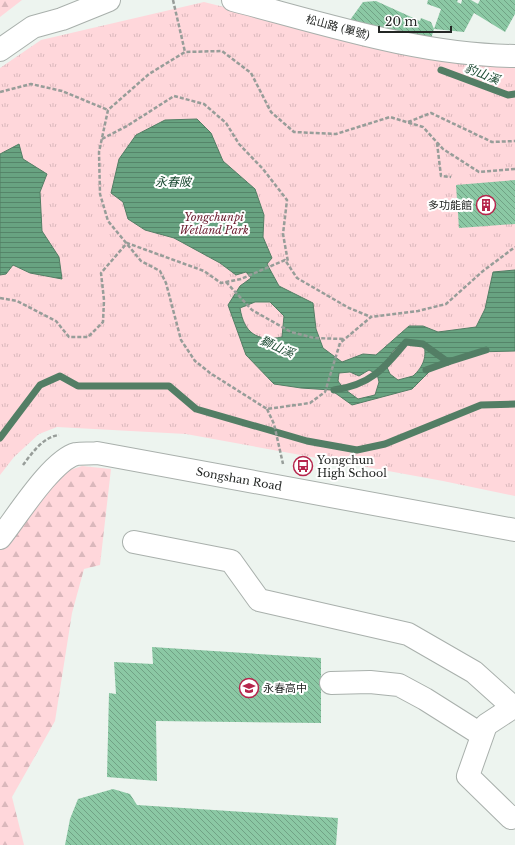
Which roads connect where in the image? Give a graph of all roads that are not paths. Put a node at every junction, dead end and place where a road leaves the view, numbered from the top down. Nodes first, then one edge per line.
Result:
1 (109, 0) edge
2 (233, 0) edge
3 (0, 50) edge
4 (515, 56) edge
5 (515, 530) edge
6 (0, 538) edge
7 (134, 542) dead end
8 (331, 683) dead end
9 (514, 706) edge
10 (482, 735) junction
11 (515, 816) edge

1 - 3 street
2 - 4 street, 松山路 (單號)
5 - 6 street, Songshan Road
7 - 9 street
8 - 10 street
9 - 10 street
10 - 11 street

